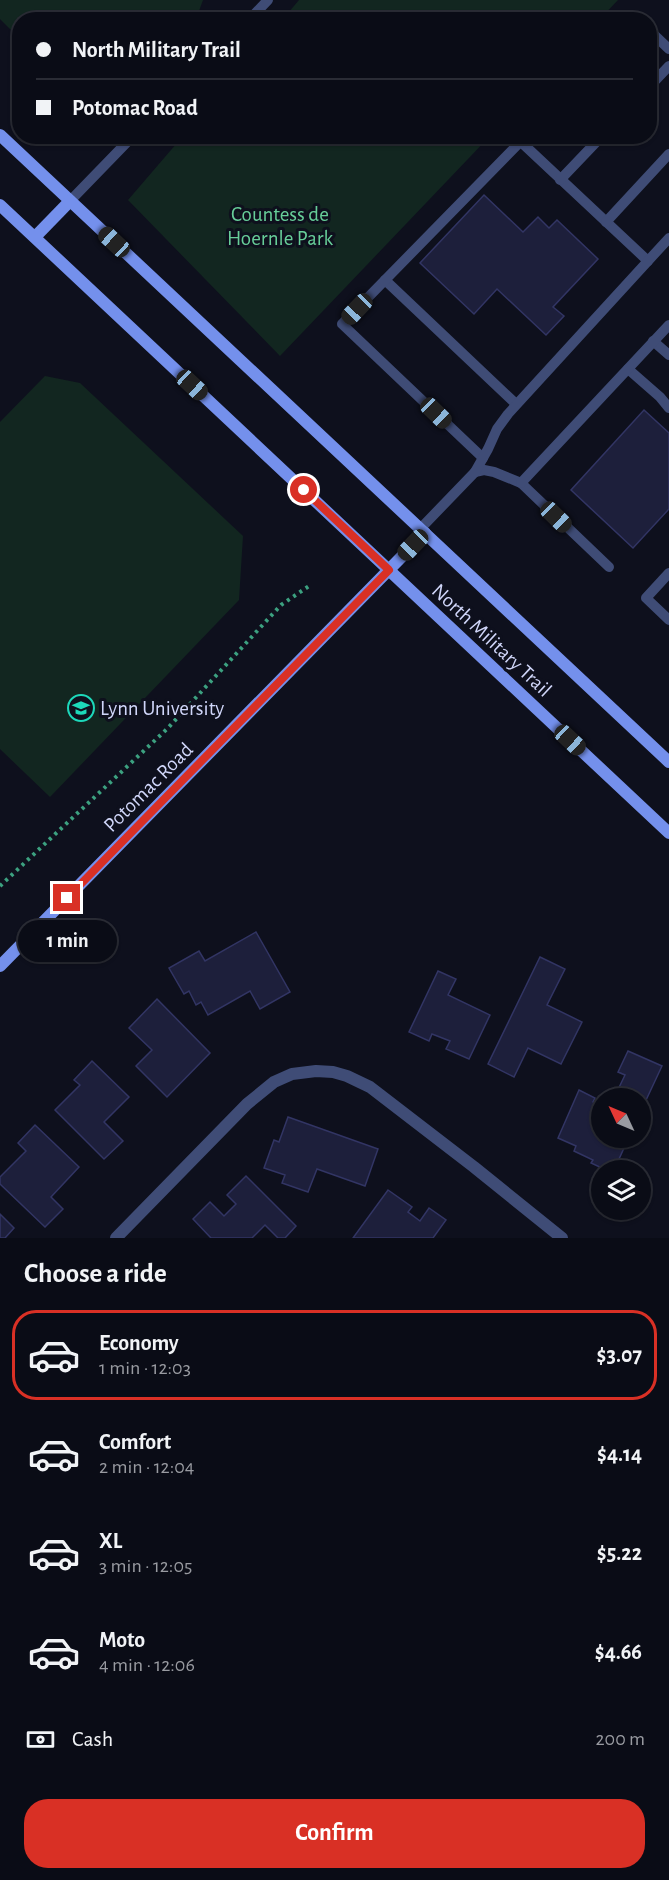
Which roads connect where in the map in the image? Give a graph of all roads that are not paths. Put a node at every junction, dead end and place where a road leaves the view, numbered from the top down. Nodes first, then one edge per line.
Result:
1 (268, 0) edge
2 (257, 12) edge
3 (657, 38) edge
4 (669, 49) edge
5 (669, 66) edge
6 (657, 79) edge
7 (0, 135) edge
8 (126, 144) edge
9 (520, 144) edge
10 (528, 144) edge
11 (594, 144) edge
12 (669, 154) edge
13 (560, 180) junction
14 (70, 201) junction
15 (0, 205) edge
16 (606, 222) junction
17 (35, 237) junction
18 (669, 238) edge
19 (648, 261) junction
20 (385, 280) junction
21 (669, 325) edge
22 (653, 341) junction
23 (669, 355) edge
24 (628, 369) junction
25 (516, 404) junction
26 (669, 408) edge
27 (483, 458) junction
28 (475, 471) junction
29 (520, 483) junction
30 (423, 530) junction
31 (609, 567) dead end
32 (389, 570) junction
33 (669, 573) edge
34 (669, 620) edge
35 (667, 755) edge
36 (669, 833) edge
37 (0, 966) edge
38 (116, 1238) edge
39 (562, 1238) edge

1 - 2 lane
3 - 4 lane
5 - 6 lane
7 - 14 main road, North Military Trail
8 - 14 lane
9 - 20 lane
10 - 13 lane
11 - 13 lane
12 - 16 lane
13 - 16 lane
14 - 17 main road
14 - 30 main road, North Military Trail
15 - 17 main road, North Military Trail
16 - 19 lane
17 - 32 main road, North Military Trail
18 - 19 lane
19 - 25 lane
20 - 25 lane
20 - 27 lane
21 - 22 lane
22 - 23 lane
22 - 24 lane
24 - 26 lane
24 - 29 lane
25 - 27 lane
27 - 28 lane
28 - 29 lane
28 - 30 lane
29 - 31 lane
30 - 32 main road, Potomac Road
30 - 35 main road, North Military Trail
32 - 36 main road, North Military Trail
32 - 37 main road, Potomac Road
33 - 34 lane
38 - 39 street

